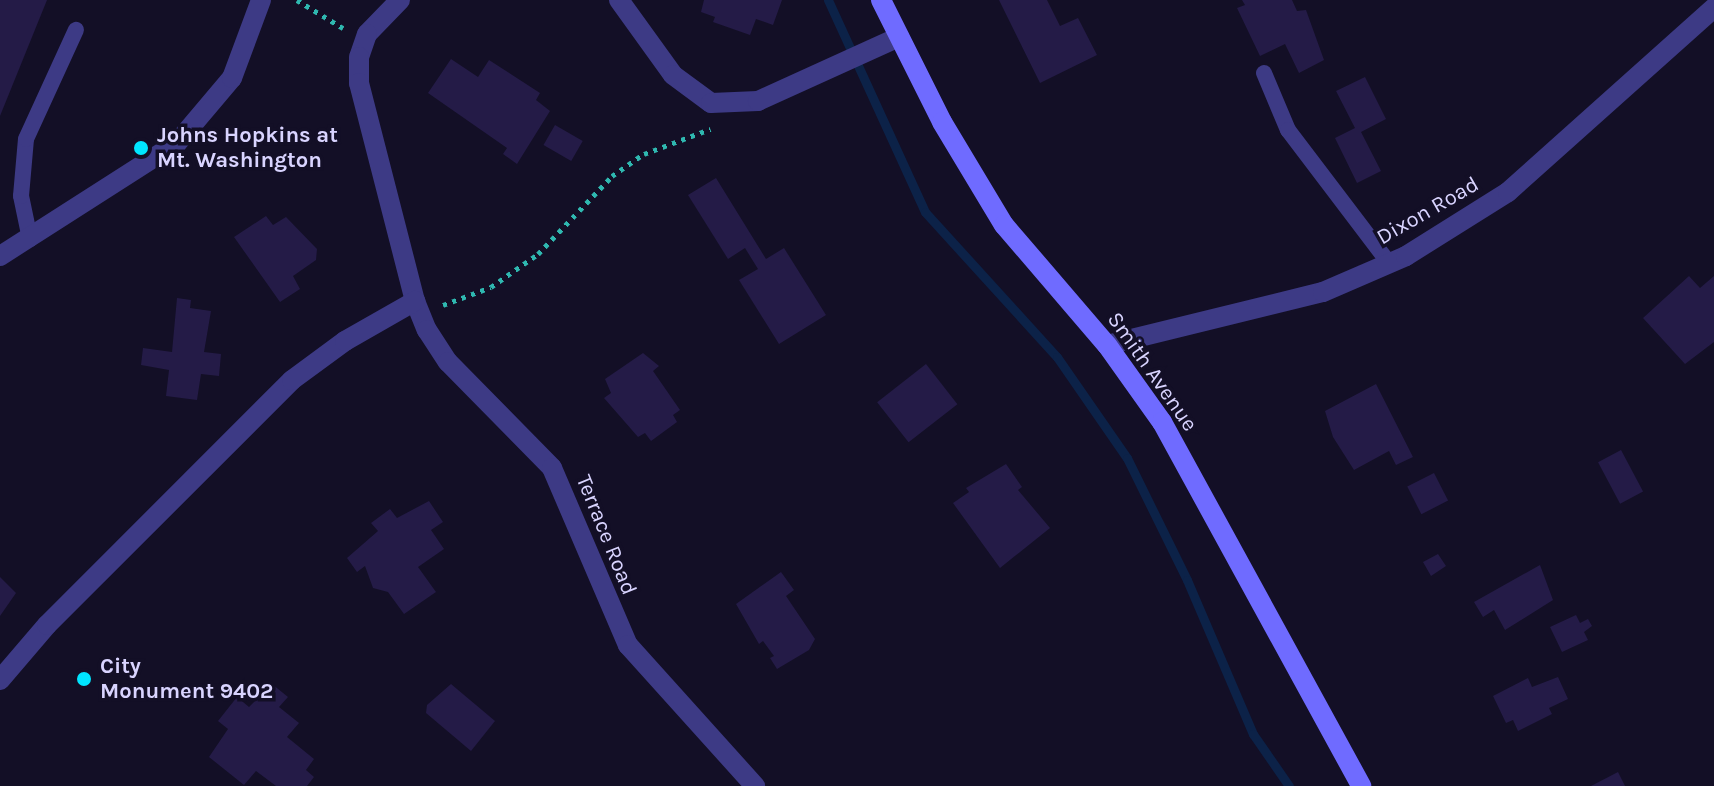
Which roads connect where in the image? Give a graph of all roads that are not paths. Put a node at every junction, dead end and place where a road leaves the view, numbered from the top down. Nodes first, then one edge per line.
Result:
1 (261, 0) edge
2 (400, 0) edge
3 (619, 0) edge
4 (881, 0) edge
5 (1714, 8) edge
6 (76, 30) dead end
7 (899, 37) junction
8 (1264, 73) dead end
9 (30, 239) junction
10 (0, 256) edge
11 (1389, 263) junction
12 (418, 309) junction
13 (1107, 345) junction
14 (0, 680) edge
15 (755, 786) edge
16 (1361, 786) edge

1 - 9 street
2 - 12 street, Terrace Road
3 - 7 street
4 - 7 main road, Smith Avenue
5 - 11 street, Dixon Road
6 - 9 lane
7 - 13 main road, Smith Avenue
8 - 11 lane
9 - 10 street
11 - 13 street, Dixon Road
12 - 14 street
12 - 15 street, Terrace Road
13 - 16 main road, Smith Avenue

